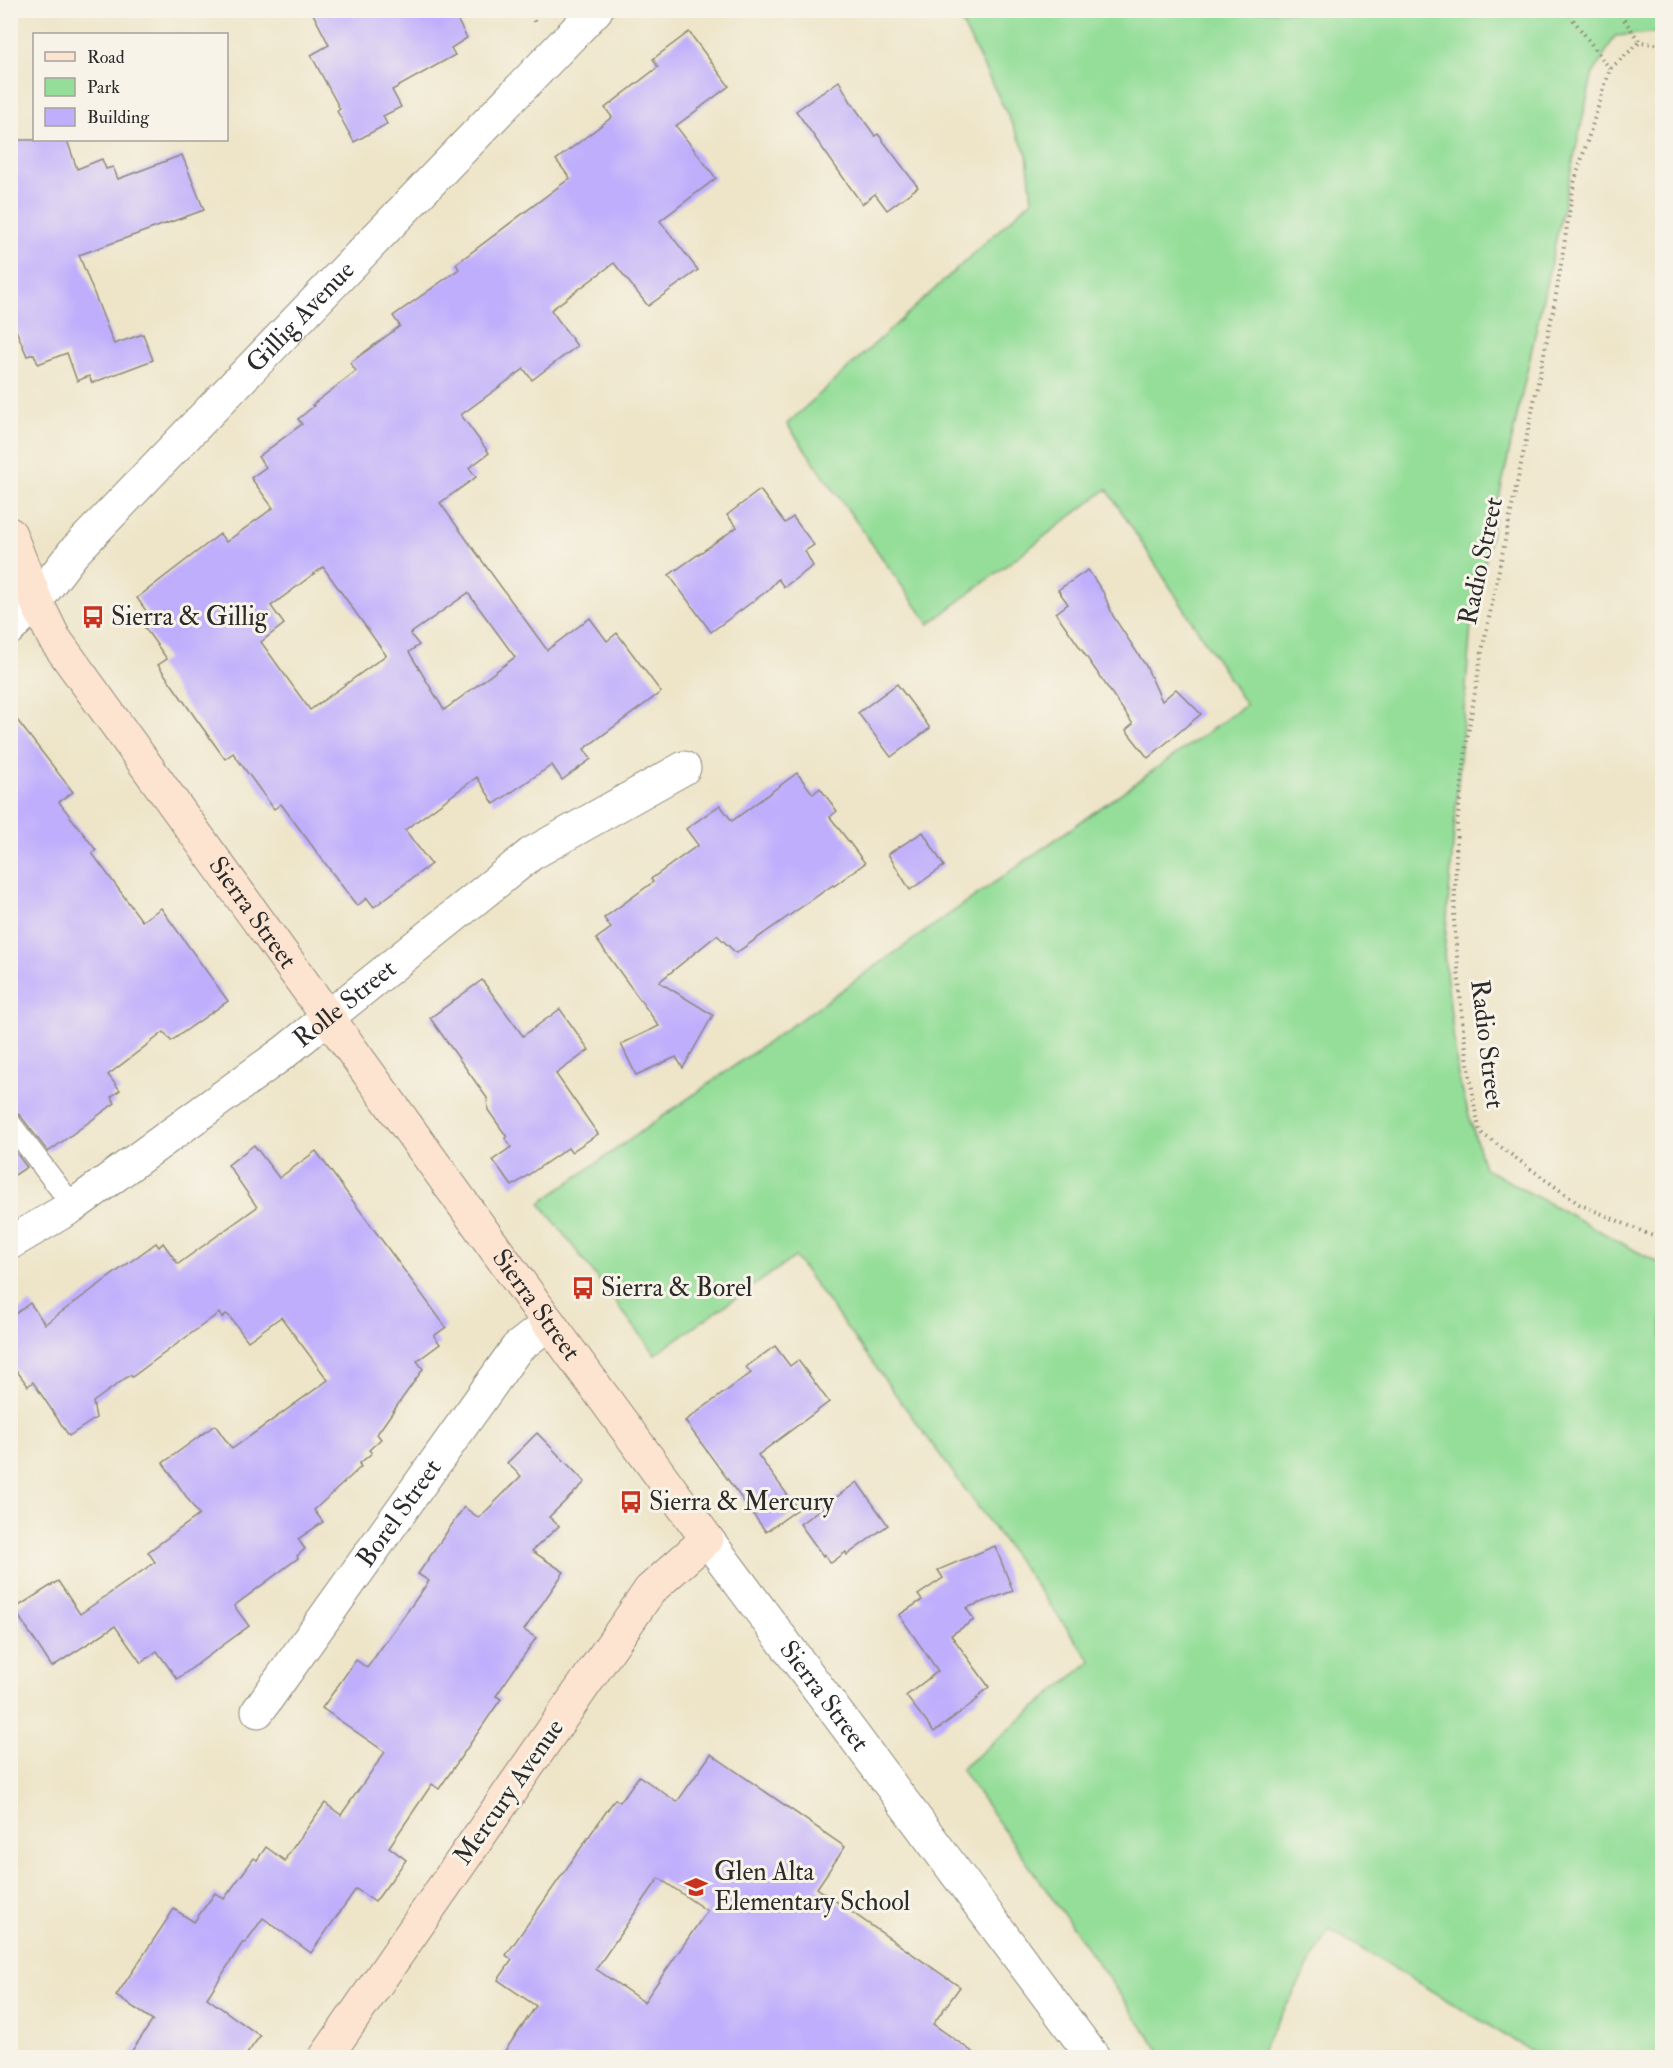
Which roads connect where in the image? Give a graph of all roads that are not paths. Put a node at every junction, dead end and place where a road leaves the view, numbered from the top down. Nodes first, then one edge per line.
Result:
1 (596, 10) edge
2 (10, 534) edge
3 (36, 601) junction
4 (10, 627) edge
5 (684, 768) dead end
6 (327, 1017) junction
7 (10, 1123) edge
8 (73, 1206) junction
9 (10, 1243) edge
10 (549, 1323) junction
11 (707, 1539) junction
12 (258, 1711) dead end
13 (325, 2058) edge
14 (1094, 2058) edge

1 - 3 street, Gillig Avenue
2 - 3 street, Sierra Street
3 - 4 street, Gillig Avenue
3 - 6 street, Sierra Street
5 - 6 street, Rolle Street
6 - 8 street, Rolle Street
6 - 10 street, Sierra Street
7 - 8 lane
8 - 9 street, Rolle Street
10 - 11 street, Sierra Street
10 - 12 street, Borel Street
11 - 13 street, Mercury Avenue
11 - 14 street, Sierra Street

